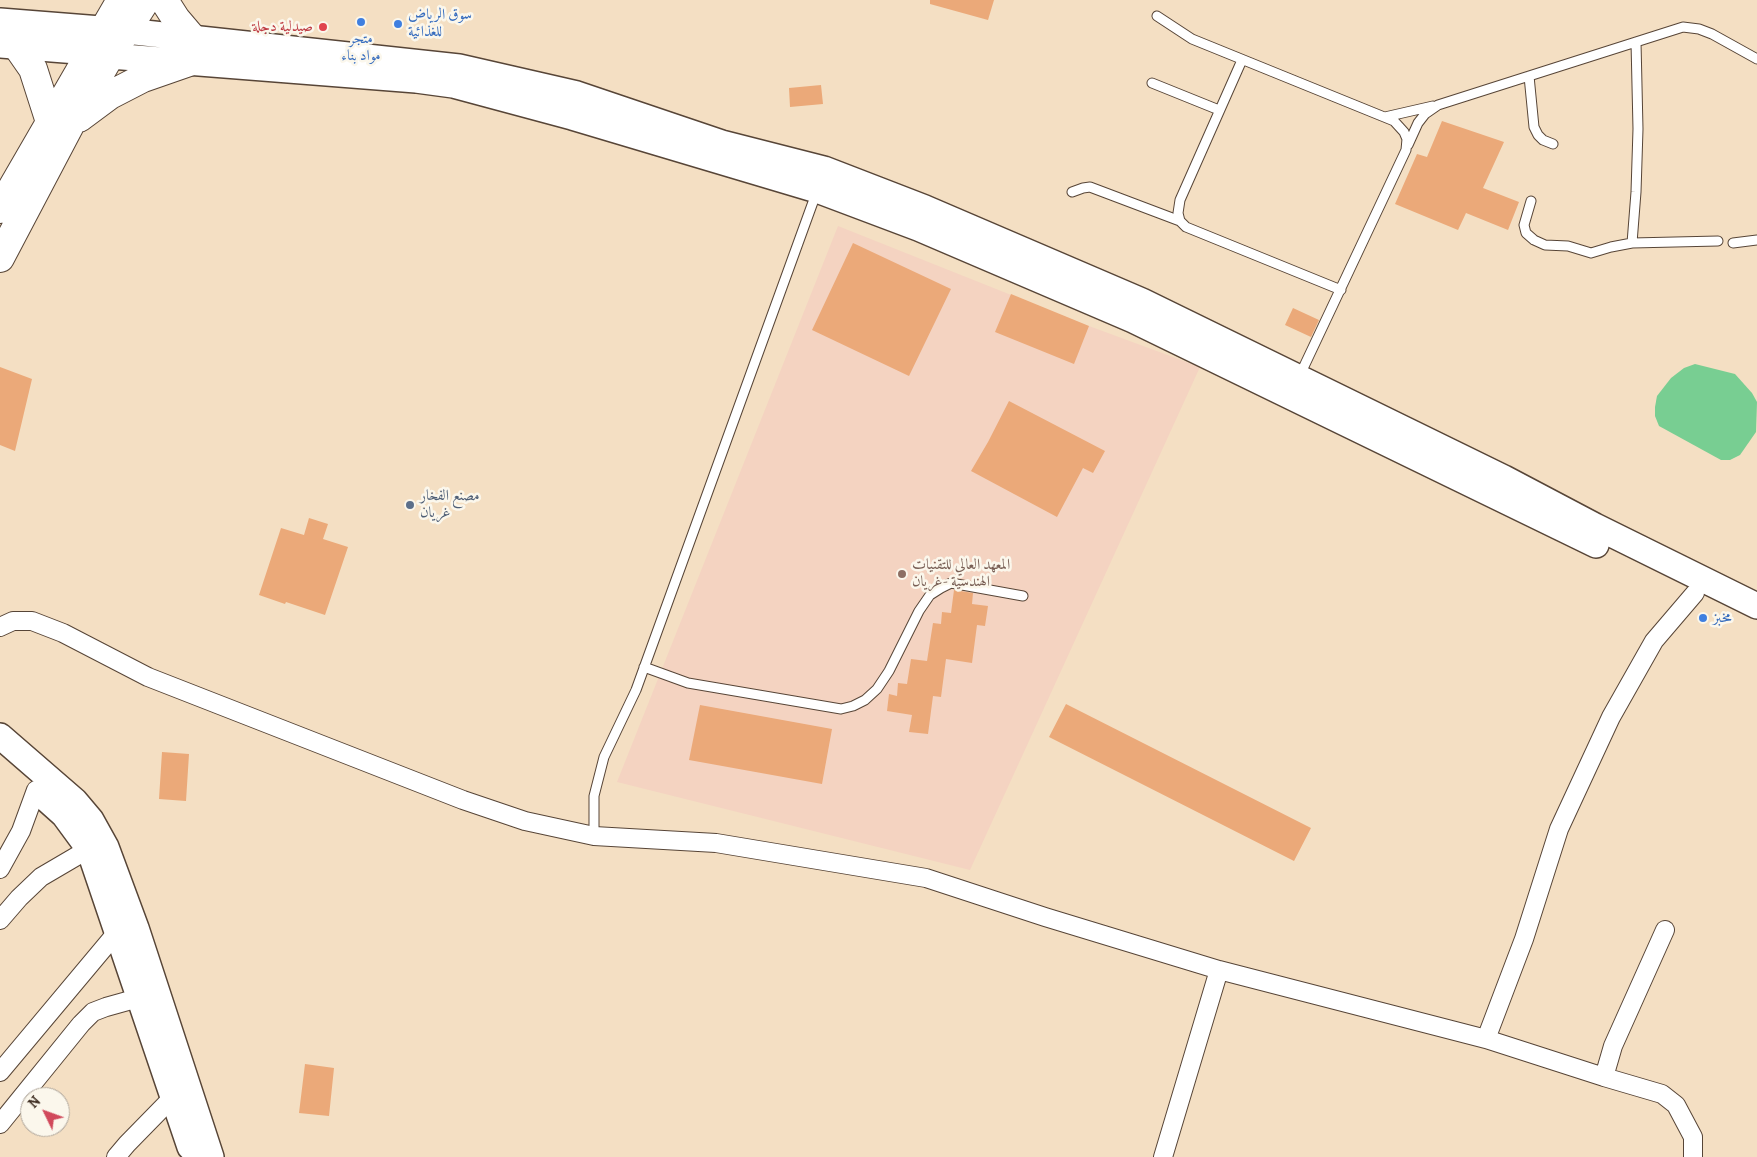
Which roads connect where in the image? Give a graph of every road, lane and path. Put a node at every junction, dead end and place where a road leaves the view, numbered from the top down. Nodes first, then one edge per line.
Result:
1 (121, 0) edge
2 (146, 0) edge
3 (166, 0) edge
4 (1156, 16) dead end
5 (0, 21) edge
6 (107, 42) junction
7 (1636, 42) junction
8 (8, 45) edge
9 (191, 50) junction
10 (1757, 59) edge
11 (1242, 60) junction
12 (1529, 76) junction
13 (1152, 83) dead end
14 (1438, 105) junction
15 (1220, 110) junction
16 (1384, 117) junction
17 (60, 124) junction
18 (1553, 144) dead end
19 (1406, 150) junction
20 (821, 180) junction
21 (1072, 192) dead end
22 (1531, 201) dead end
23 (0, 209) edge
24 (1180, 221) junction
25 (1757, 240) edge
26 (1718, 241) dead end
27 (1632, 243) junction
28 (1733, 243) dead end
29 (0, 258) edge
30 (1341, 290) junction
31 (1260, 370) junction
32 (1299, 378) junction
33 (1591, 533) junction
34 (1695, 593) junction
35 (1023, 596) dead end
36 (1757, 606) edge
37 (1757, 624) edge
38 (0, 628) edge
39 (644, 667) junction
40 (0, 736) edge
41 (0, 758) edge
42 (36, 790) junction
43 (594, 836) junction
44 (96, 845) junction
45 (0, 869) edge
46 (0, 920) edge
47 (1665, 930) dead end
48 (118, 931) junction
49 (1219, 970) junction
50 (148, 996) junction
51 (1486, 1039) junction
52 (0, 1072) edge
53 (1604, 1077) junction
54 (180, 1093) junction
55 (0, 1124) edge
56 (116, 1157) edge
57 (193, 1157) edge
58 (211, 1157) edge
59 (1163, 1157) edge
60 (1693, 1157) edge

1 - 6 main road
2 - 6 main road
3 - 9 main road
4 - 11 lane
5 - 6 main road
6 - 8 main road
6 - 9 main road
6 - 17 main road
7 - 10 lane
7 - 12 lane
7 - 27 lane
8 - 17 main road
9 - 17 main road
9 - 20 main road
11 - 15 lane
11 - 16 lane
12 - 14 lane
12 - 18 lane
13 - 15 lane
14 - 16 lane
14 - 19 lane
15 - 24 lane
16 - 19 lane
17 - 23 main road
17 - 29 main road
19 - 30 lane
20 - 31 main road
20 - 39 lane
21 - 24 lane
22 - 27 lane
24 - 30 lane
25 - 28 lane
26 - 27 lane
30 - 32 lane
31 - 32 main road
31 - 33 main road
32 - 33 main road
33 - 34 main road
33 - 36 main road
34 - 37 main road
34 - 51 street
35 - 39 lane
38 - 43 street
39 - 43 lane
40 - 44 main road
41 - 42 main road
42 - 44 main road
42 - 45 street
43 - 49 street
44 - 46 street
44 - 48 main road
44 - 50 main road
47 - 53 street
48 - 50 main road
48 - 52 street
49 - 51 street
49 - 59 street
50 - 54 main road
50 - 55 street
51 - 53 street
53 - 60 street
54 - 56 street
54 - 57 main road
54 - 58 main road

